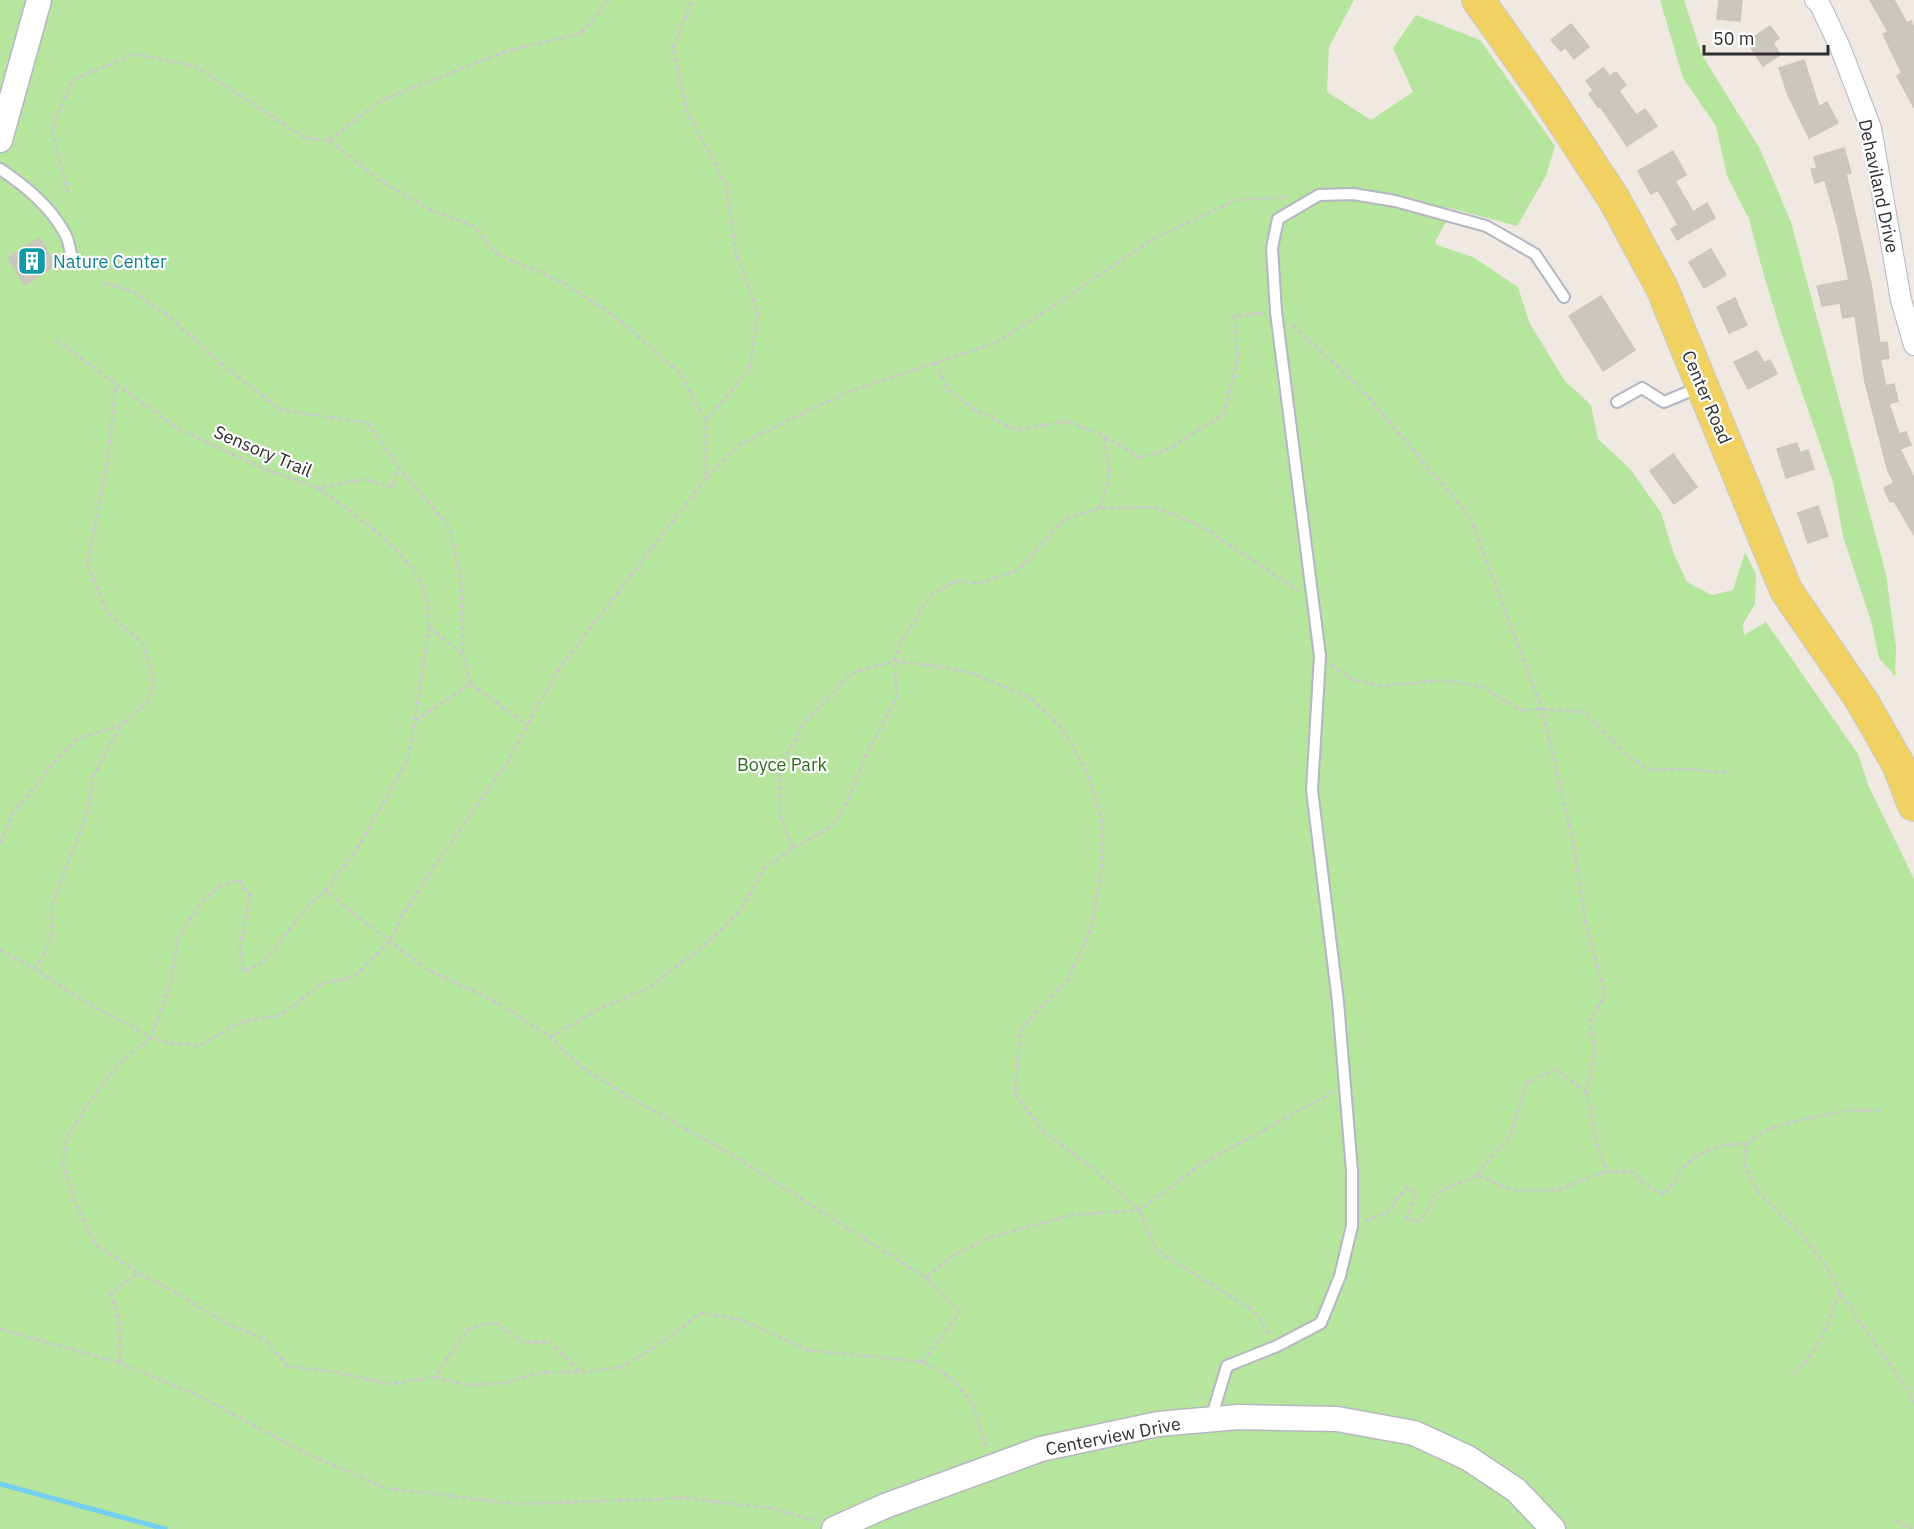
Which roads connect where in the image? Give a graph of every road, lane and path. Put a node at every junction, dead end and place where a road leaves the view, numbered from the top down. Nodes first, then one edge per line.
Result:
1 (39, 0) edge
2 (609, 0) edge
3 (692, 0) edge
4 (1478, 0) edge
5 (1815, 0) edge
6 (0, 140) edge
7 (329, 140) junction
8 (0, 169) edge
9 (68, 193) dead end
10 (1319, 195) junction
11 (72, 259) dead end
12 (102, 282) dead end
13 (1564, 297) dead end
14 (1276, 312) junction
15 (56, 340) dead end
16 (1914, 345) edge
17 (934, 362) junction
18 (116, 385) junction
19 (1703, 386) junction
20 (1617, 402) dead end
21 (706, 421) junction
22 (1104, 436) junction
23 (399, 468) junction
24 (706, 478) junction
25 (318, 488) junction
26 (1100, 508) junction
27 (1313, 601) junction
28 (429, 627) junction
29 (463, 656) junction
30 (1320, 656) junction
31 (894, 661) junction
32 (471, 684) junction
33 (1542, 709) junction
34 (415, 721) junction
35 (121, 725) junction
36 (527, 725) junction
37 (1906, 760) edge
38 (1728, 773) dead end
39 (1914, 805) edge
40 (0, 843) edge
41 (793, 848) junction
42 (325, 891) junction
43 (390, 941) junction
44 (0, 950) edge
45 (35, 969) junction
46 (151, 1037) junction
47 (550, 1037) junction
48 (1345, 1085) junction
49 (1587, 1093) junction
50 (1879, 1111) dead end
51 (1747, 1145) junction
52 (1607, 1171) junction
53 (1477, 1175) junction
54 (1139, 1210) junction
55 (1353, 1226) junction
56 (138, 1273) junction
57 (926, 1278) junction
58 (1840, 1293) junction
59 (0, 1329) edge
60 (1277, 1346) junction
61 (923, 1362) junction
62 (120, 1363) junction
63 (581, 1372) junction
64 (1793, 1374) dead end
65 (434, 1377) junction
66 (1914, 1403) edge
67 (1211, 1419) junction
68 (992, 1467) junction
69 (1896, 1521) dead end
70 (837, 1528) edge
71 (1553, 1529) edge
72 (1912, 1529) edge

1 - 6 street
2 - 7 path
3 - 21 path
4 - 19 main road, Center Road
5 - 16 street, Dehaviland Drive
7 - 9 path
7 - 21 path
8 - 11 lane
10 - 13 lane
10 - 14 lane
10 - 17 path
12 - 23 path
14 - 22 path
14 - 27 lane
14 - 33 path
15 - 18 path, Sensory Trail
17 - 22 path
17 - 24 path
18 - 25 path, Sensory Trail
18 - 35 path
19 - 20 lane
19 - 37 main road, Center Road
21 - 24 path
22 - 26 path
23 - 25 path, Sensory Trail
23 - 29 path
24 - 36 path
25 - 28 path
26 - 27 path
26 - 31 path
27 - 30 lane
28 - 29 path
28 - 34 path
29 - 32 path
30 - 33 path
30 - 48 lane
31 - 41 path
31 - 41 path
31 - 54 path
32 - 34 path
32 - 36 path
33 - 38 path
33 - 49 path
34 - 42 path
35 - 40 path
35 - 45 path
36 - 43 path
37 - 39 main road, Center Road
41 - 47 path
42 - 43 path
42 - 46 path
43 - 46 path
43 - 47 path
44 - 45 path
45 - 46 path
46 - 56 path
47 - 57 path
48 - 54 path
48 - 55 lane
49 - 52 path
49 - 53 path
50 - 51 path
51 - 52 path
51 - 58 path
52 - 53 path
53 - 55 path
54 - 57 path
54 - 60 path
55 - 60 lane
56 - 62 path
56 - 65 path
57 - 61 path
58 - 64 path
58 - 66 path
59 - 62 path
60 - 67 lane
61 - 63 path
61 - 68 path
62 - 70 path
63 - 65 path
63 - 65 path
67 - 68 street, Centerview Drive
67 - 71 street, Centerview Drive
68 - 70 street, Centerview Drive
69 - 72 path

